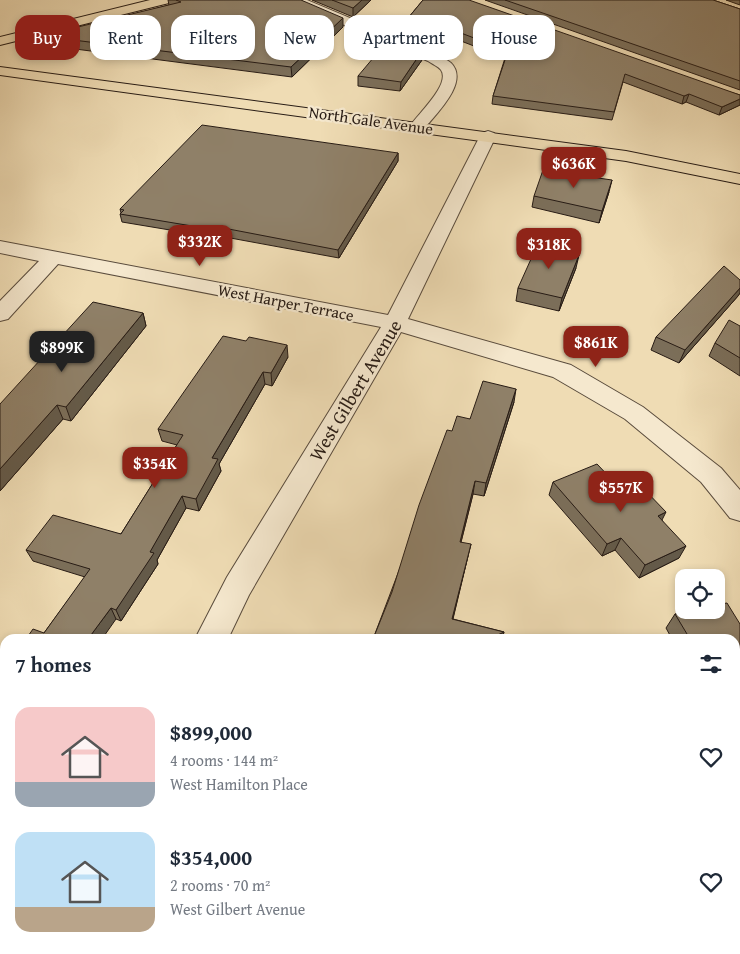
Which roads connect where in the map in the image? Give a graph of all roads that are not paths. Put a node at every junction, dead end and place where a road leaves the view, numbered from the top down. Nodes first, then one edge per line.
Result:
1 (166, 0) edge
2 (297, 0) edge
3 (80, 21) edge
4 (15, 37) edge
5 (0, 41) edge
6 (18, 60) edge
7 (0, 71) edge
8 (29, 74) junction
9 (418, 126) junction
10 (488, 136) junction
11 (740, 179) edge
12 (0, 247) edge
13 (54, 257) junction
14 (0, 314) edge
15 (396, 323) junction
16 (740, 510) edge
17 (214, 634) edge

1 - 3 main road
2 - 9 street
4 - 5 main road
6 - 8 main road
7 - 8 main road, North Gale Avenue
8 - 9 main road, North Gale Avenue
9 - 10 main road, North Gale Avenue
10 - 11 main road, North Gale Avenue
10 - 15 street, West Gilbert Avenue
12 - 13 street, West Harper Terrace
13 - 14 street
13 - 15 street, West Harper Terrace
15 - 16 street, West Harper Terrace
15 - 17 street, West Gilbert Avenue

